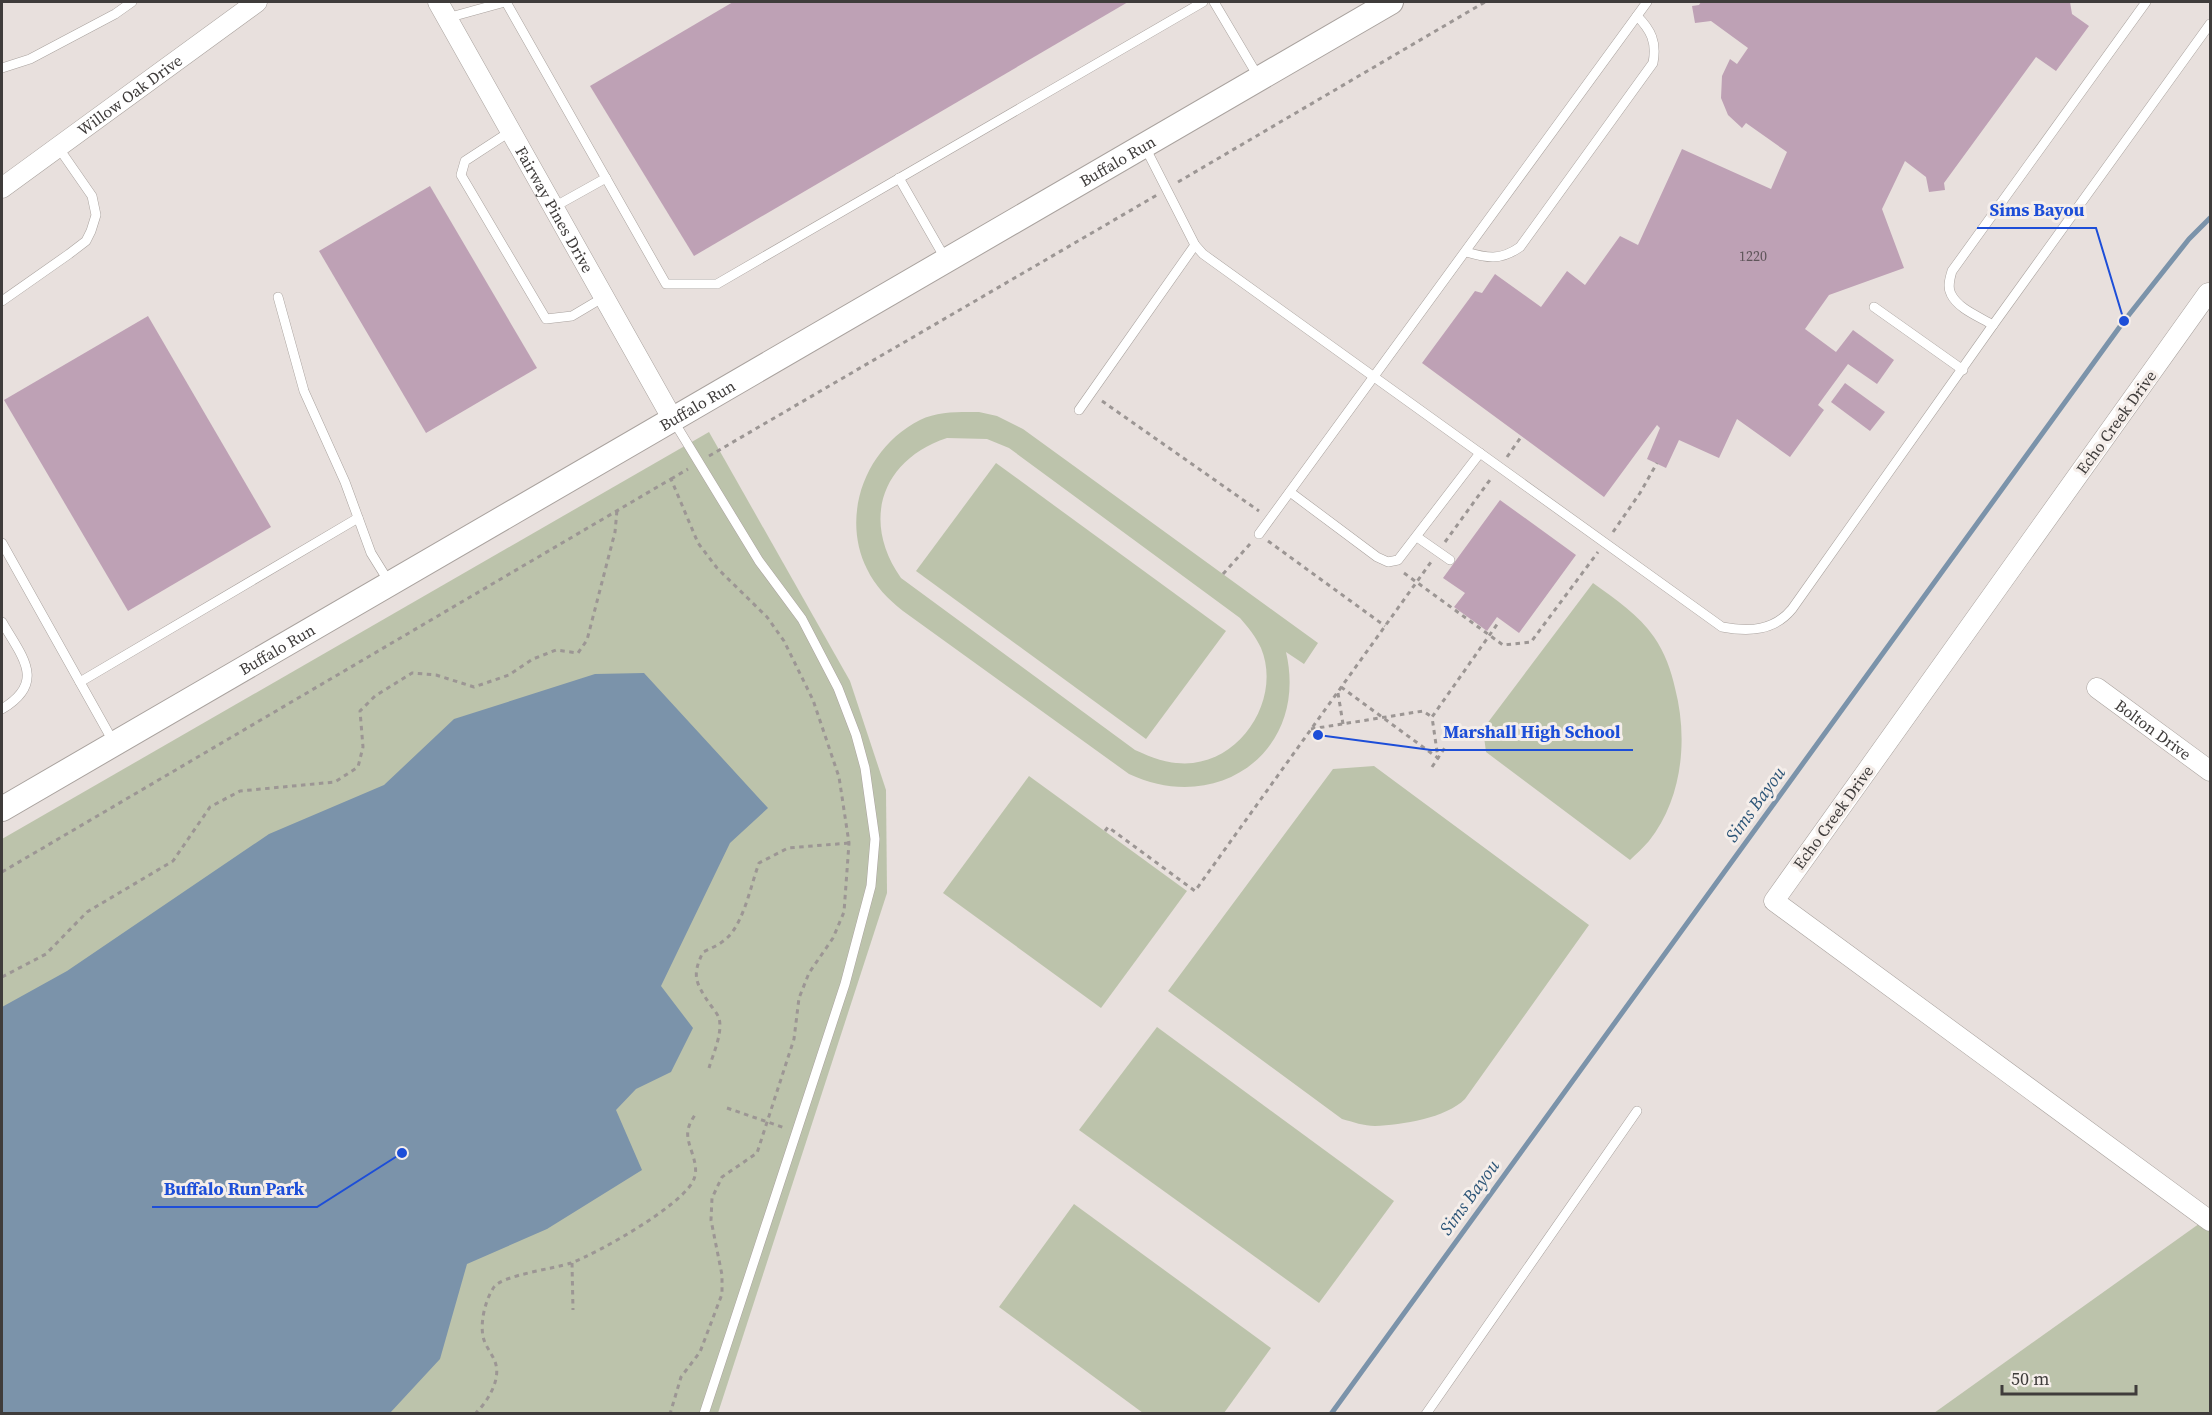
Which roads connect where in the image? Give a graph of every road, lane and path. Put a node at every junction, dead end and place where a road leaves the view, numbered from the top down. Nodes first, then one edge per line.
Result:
1 (132, 2) edge
2 (257, 2) edge
3 (506, 2) edge
4 (1203, 2) edge
5 (1214, 2) edge
6 (1392, 2) edge
7 (1485, 2) edge
8 (1647, 2) edge
9 (2146, 2) edge
10 (442, 10) edge
11 (1637, 16) junction
12 (2211, 24) edge
13 (2, 68) edge
14 (1259, 78) junction
15 (511, 131) junction
16 (1144, 145) junction
17 (58, 147) junction
18 (606, 178) junction
19 (899, 178) junction
20 (2, 188) edge
21 (1166, 189) junction
22 (554, 207) junction
23 (1196, 245) junction
24 (1466, 252) junction
25 (946, 260) junction
26 (2208, 293) dead end
27 (278, 297) dead end
28 (604, 297) junction
29 (2, 301) edge
30 (1874, 307) dead end
31 (1993, 325) junction
32 (1963, 370) junction
33 (1375, 377) junction
34 (1092, 393) junction
35 (1080, 410) dead end
36 (672, 418) junction
37 (1521, 436) dead end
38 (1480, 453) junction
39 (699, 462) junction
40 (1657, 463) dead end
41 (1500, 467) junction
42 (671, 479) junction
43 (1290, 492) junction
44 (617, 510) junction
45 (358, 518) junction
46 (1270, 519) junction
47 (1259, 534) junction
48 (1417, 537) junction
49 (2, 543) edge
50 (1605, 543) junction
51 (1438, 552) junction
52 (1398, 560) junction
53 (1450, 560) dead end
54 (1223, 574) dead end
55 (389, 583) junction
56 (1416, 583) junction
57 (2, 622) edge
58 (1498, 623) dead end
59 (1385, 626) junction
60 (1489, 635) junction
61 (80, 682) junction
62 (1341, 687) junction
63 (2097, 688) dead end
64 (1338, 692) junction
65 (2, 709) edge
66 (1382, 717) junction
67 (1432, 717) junction
68 (1343, 724) junction
69 (1311, 729) junction
70 (114, 743) junction
71 (1446, 746) dead end
72 (1438, 758) junction
73 (1432, 767) dead end
74 (2211, 771) edge
75 (2, 808) edge
76 (1105, 831) dead end
77 (849, 843) junction
78 (2, 872) edge
79 (2, 977) edge
80 (709, 1068) dead end
81 (727, 1107) dead end
82 (1637, 1111) dead end
83 (696, 1113) dead end
84 (767, 1122) junction
85 (797, 1132) junction
86 (2211, 1221) edge
87 (572, 1263) junction
88 (573, 1310) dead end
89 (475, 1413) edge
90 (670, 1413) edge
91 (704, 1413) edge
92 (1426, 1413) edge

1 - 13 lane
2 - 17 street, Willow Oak Drive
3 - 10 lane
3 - 18 lane
4 - 19 lane
5 - 14 lane
6 - 14 street, Buffalo Run
7 - 21 path
8 - 11 lane
9 - 31 lane
10 - 15 street, Fairway Pines Drive
11 - 24 lane
11 - 24 lane
12 - 31 lane
14 - 16 street, Buffalo Run
15 - 22 street, Fairway Pines Drive
15 - 28 lane
16 - 21 lane
16 - 25 street, Buffalo Run
17 - 20 street, Willow Oak Drive
17 - 29 lane
18 - 19 lane
18 - 22 lane
19 - 25 lane
21 - 23 lane
21 - 39 path
22 - 28 street, Fairway Pines Drive
23 - 33 lane
23 - 34 lane
24 - 33 lane
25 - 36 street, Buffalo Run
26 - 86 street, Echo Creek Drive
27 - 45 lane
28 - 36 street, Fairway Pines Drive
30 - 32 lane
31 - 32 lane
32 - 50 lane
33 - 38 lane
33 - 43 lane
34 - 35 lane
34 - 46 path
36 - 39 lane
36 - 55 street, Buffalo Run
37 - 41 path
38 - 41 lane
38 - 48 lane
39 - 42 path
39 - 85 lane
40 - 50 path
41 - 50 lane
41 - 51 path
42 - 44 path
42 - 77 path
43 - 46 lane
43 - 52 lane
44 - 78 path
44 - 79 path
45 - 55 lane
45 - 61 lane
46 - 47 lane
47 - 54 path
47 - 59 path
48 - 51 lane
48 - 52 lane
49 - 61 lane
50 - 60 path
51 - 53 lane
51 - 56 path
52 - 56 path
55 - 70 street, Buffalo Run
56 - 59 path
56 - 60 path
57 - 65 lane
58 - 60 path
59 - 62 path
60 - 67 path
61 - 70 lane
62 - 64 path
62 - 66 path
63 - 74 street, Bolton Drive
64 - 68 path
64 - 69 path
66 - 67 path
66 - 68 path
66 - 72 path
67 - 72 path
68 - 69 path
69 - 76 path
70 - 75 street, Buffalo Run
71 - 72 path
72 - 73 path
77 - 80 path
77 - 84 path
81 - 84 path
82 - 92 lane
83 - 87 path
84 - 85 path
84 - 90 path
85 - 91 lane
87 - 88 path
87 - 89 path

